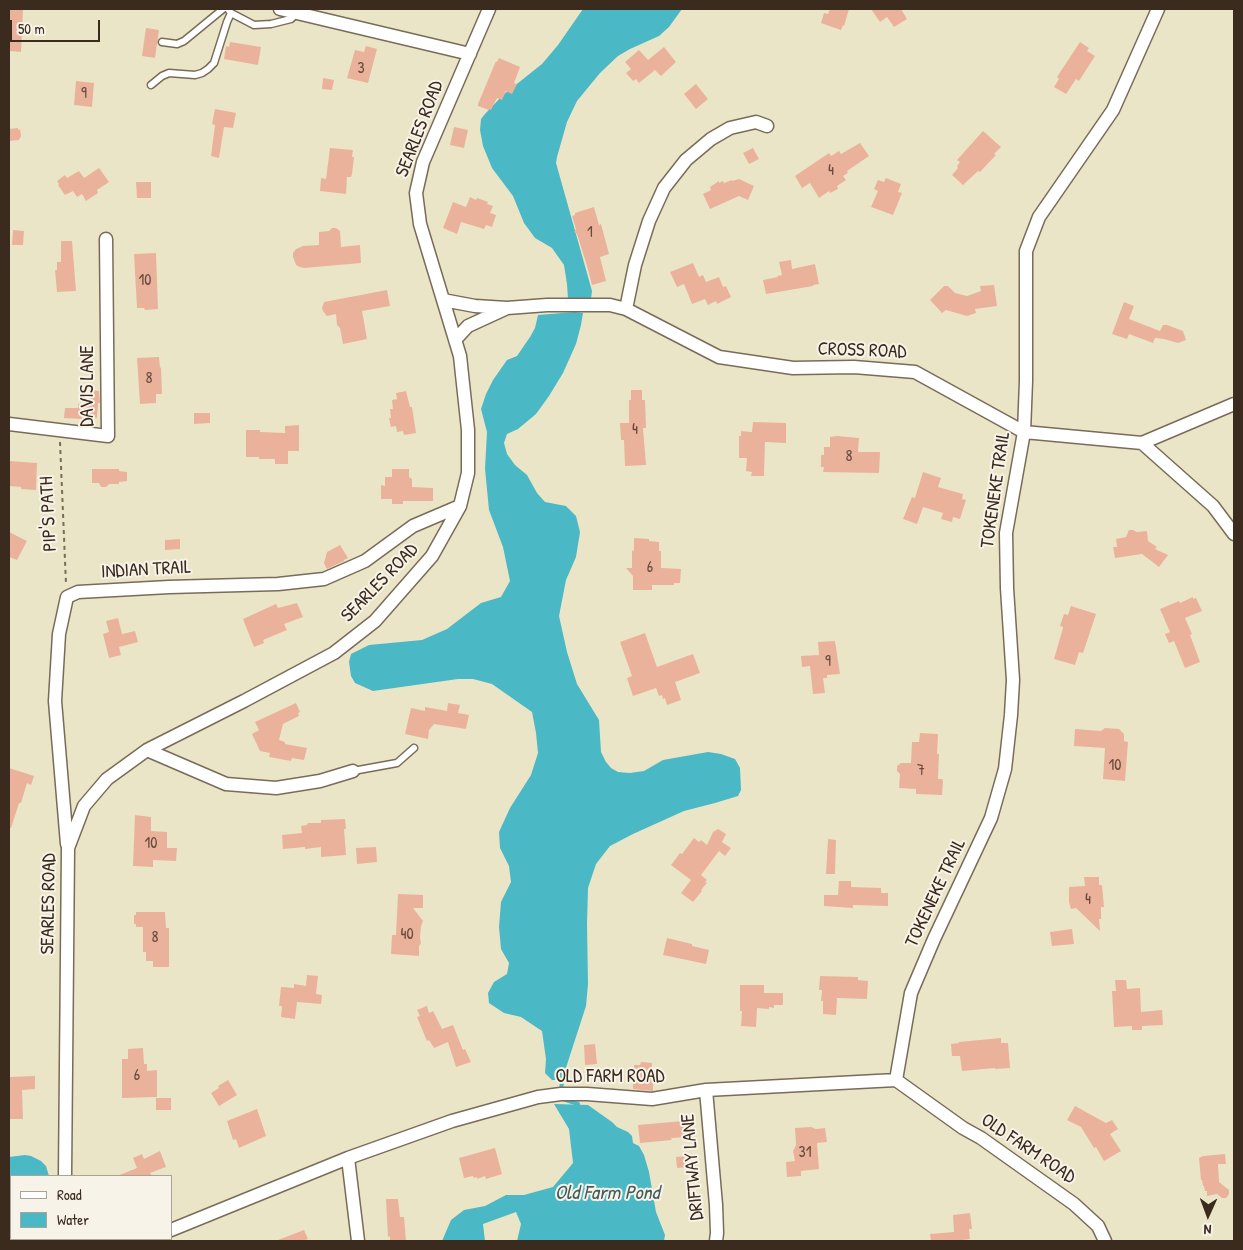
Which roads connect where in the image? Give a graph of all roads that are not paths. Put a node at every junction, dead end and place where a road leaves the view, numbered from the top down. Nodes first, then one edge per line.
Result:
1 (223, 9) edge
2 (280, 9) edge
3 (489, 9) edge
4 (1158, 9) edge
5 (230, 11) edge
6 (297, 13) junction
7 (162, 42) dead end
8 (470, 54) junction
9 (151, 85) dead end
10 (767, 126) dead end
11 (106, 239) dead end
12 (443, 300) junction
13 (507, 308) junction
14 (626, 309) junction
15 (455, 340) junction
16 (1234, 404) edge
17 (9, 424) edge
18 (1024, 432) junction
19 (1142, 443) junction
20 (460, 506) junction
21 (1234, 534) edge
22 (414, 748) dead end
23 (147, 750) junction
24 (353, 771) joint
25 (68, 848) junction
26 (896, 1080) junction
27 (706, 1090) junction
28 (348, 1158) junction
29 (65, 1175) edge
30 (172, 1230) edge
31 (358, 1241) edge
32 (716, 1241) edge
33 (1104, 1241) edge

1 - 7 lane
2 - 6 street
3 - 8 street, SEARLES ROAD
4 - 18 street, TOKENEKE TRAIL
5 - 6 lane
5 - 9 lane
6 - 8 street
8 - 12 street, SEARLES ROAD
10 - 14 street
11 - 17 street, DAVIS LANE
12 - 13 street, CROSS ROAD
12 - 15 street, SEARLES ROAD
13 - 14 street, CROSS ROAD
13 - 15 street, CROSS ROAD
14 - 18 street, CROSS ROAD
15 - 20 street, SEARLES ROAD
16 - 19 street, CROSS ROAD
18 - 19 street, CROSS ROAD
18 - 26 street, TOKENEKE TRAIL
19 - 21 street
20 - 23 street, SEARLES ROAD
20 - 25 street, INDIAN TRAIL
22 - 24 lane
23 - 24 street
23 - 25 street, SEARLES ROAD
25 - 29 street, SEARLES ROAD
26 - 27 street, OLD FARM ROAD
26 - 33 street, OLD FARM ROAD
27 - 28 street, OLD FARM ROAD
27 - 32 street, DRIFTWAY LANE
28 - 30 street, OLD FARM ROAD
28 - 31 street

